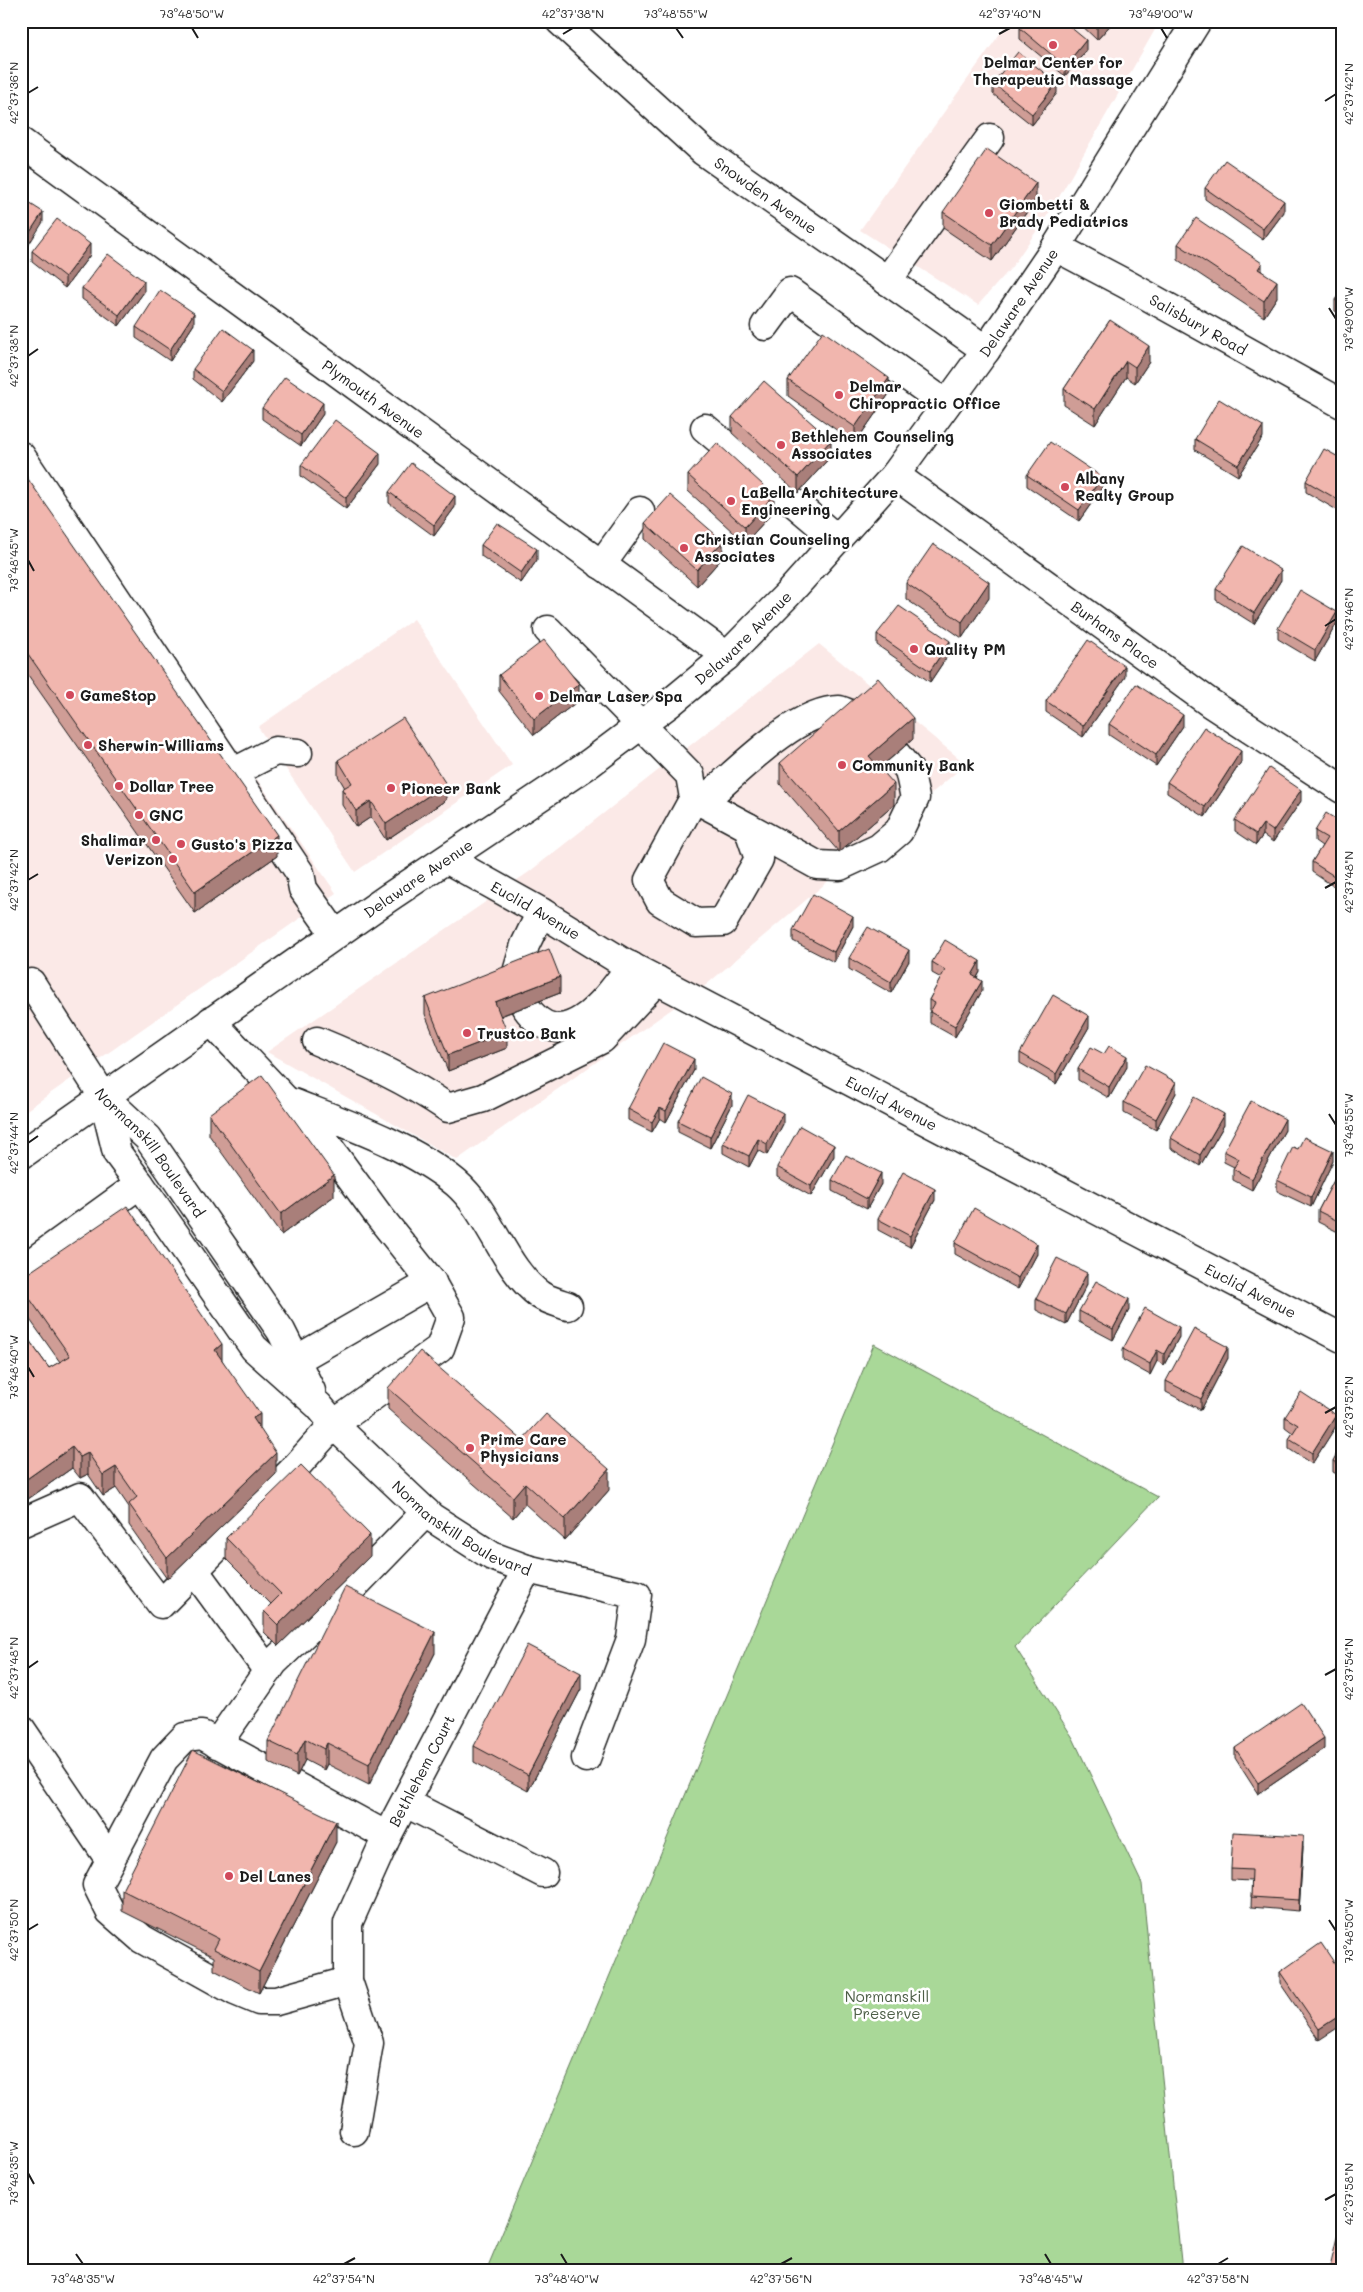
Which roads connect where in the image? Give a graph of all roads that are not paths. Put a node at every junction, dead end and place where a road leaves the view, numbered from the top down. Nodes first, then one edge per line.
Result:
1 (560, 21) edge
2 (1197, 22) edge
3 (990, 138) dead end
4 (21, 142) edge
5 (1056, 247) junction
6 (887, 281) junction
7 (766, 326) dead end
8 (986, 350) junction
9 (946, 404) junction
10 (1342, 404) edge
11 (704, 428) dead end
12 (21, 456) edge
13 (894, 475) junction
14 (640, 511) dead end
15 (837, 539) junction
16 (601, 565) junction
17 (548, 630) dead end
18 (727, 656) junction
19 (857, 717) edge
20 (640, 726) junction
21 (298, 753) dead end
22 (896, 754) edge
23 (234, 772) junction
24 (1342, 789) edge
25 (698, 800) junction
26 (748, 827) junction
27 (448, 860) junction
28 (541, 912) junction
29 (335, 934) junction
30 (631, 966) junction
31 (515, 979) edge
32 (657, 980) junction
33 (31, 983) dead end
34 (525, 1006) edge
35 (211, 1021) junction
36 (317, 1041) dead end
37 (103, 1096) junction
38 (287, 1100) junction
39 (21, 1155) edge
40 (140, 1184) junction
41 (21, 1270) edge
42 (432, 1282) junction
43 (568, 1306) dead end
44 (1342, 1338) edge
45 (296, 1360) junction
46 (326, 1415) junction
47 (426, 1512) junction
48 (21, 1524) edge
49 (527, 1569) junction
50 (194, 1570) junction
51 (271, 1667) junction
52 (21, 1729) edge
53 (217, 1744) junction
54 (586, 1758) dead end
55 (406, 1803) junction
56 (387, 1836) junction
57 (110, 1860) junction
58 (543, 1873) dead end
59 (348, 1981) junction
60 (354, 2131) dead end

1 - 6 street, Snowden Avenue
2 - 5 street, Delaware Avenue
3 - 6 street
4 - 16 street, Plymouth Avenue
5 - 8 street, Delaware Avenue
5 - 10 street, Salisbury Road
6 - 8 street, Snowden Avenue
7 - 9 street
8 - 9 street, Delaware Avenue
9 - 13 street, Delaware Avenue
11 - 15 street
12 - 23 street
13 - 15 street, Delaware Avenue
13 - 24 street, Burhans Place
14 - 16 street
15 - 18 street, Delaware Avenue
16 - 18 street, Plymouth Avenue
17 - 20 street
18 - 20 street, Delaware Avenue
19 - 25 street
20 - 25 street
20 - 27 street, Delaware Avenue
21 - 23 street
22 - 26 street
23 - 29 street
25 - 26 street
25 - 26 street
27 - 28 street, Euclid Avenue
27 - 29 street, Delaware Avenue
28 - 30 street, Euclid Avenue
28 - 31 street
29 - 35 street, Delaware Avenue
30 - 32 street, Euclid Avenue
30 - 34 street
32 - 36 street
32 - 44 street, Euclid Avenue
33 - 37 street
35 - 37 street, Delaware Avenue
35 - 38 street
37 - 39 street, Delaware Avenue
37 - 40 street, Normanskill Boulevard
37 - 45 street, Normanskill Boulevard
38 - 42 street
38 - 43 street
40 - 41 street
40 - 46 street, Normanskill Boulevard
42 - 45 street
42 - 46 street
45 - 46 street, Normanskill Boulevard
46 - 47 street, Normanskill Boulevard
46 - 50 street
47 - 49 street, Normanskill Boulevard
47 - 51 street
48 - 50 street
49 - 54 street, Normanskill Boulevard
49 - 55 street, Bethlehem Court
50 - 51 street
51 - 53 street
52 - 57 street
53 - 56 street
53 - 57 street
55 - 56 street, Bethlehem Court
55 - 58 street
56 - 59 street, Bethlehem Court
57 - 59 street
59 - 60 street, Bethlehem Court

